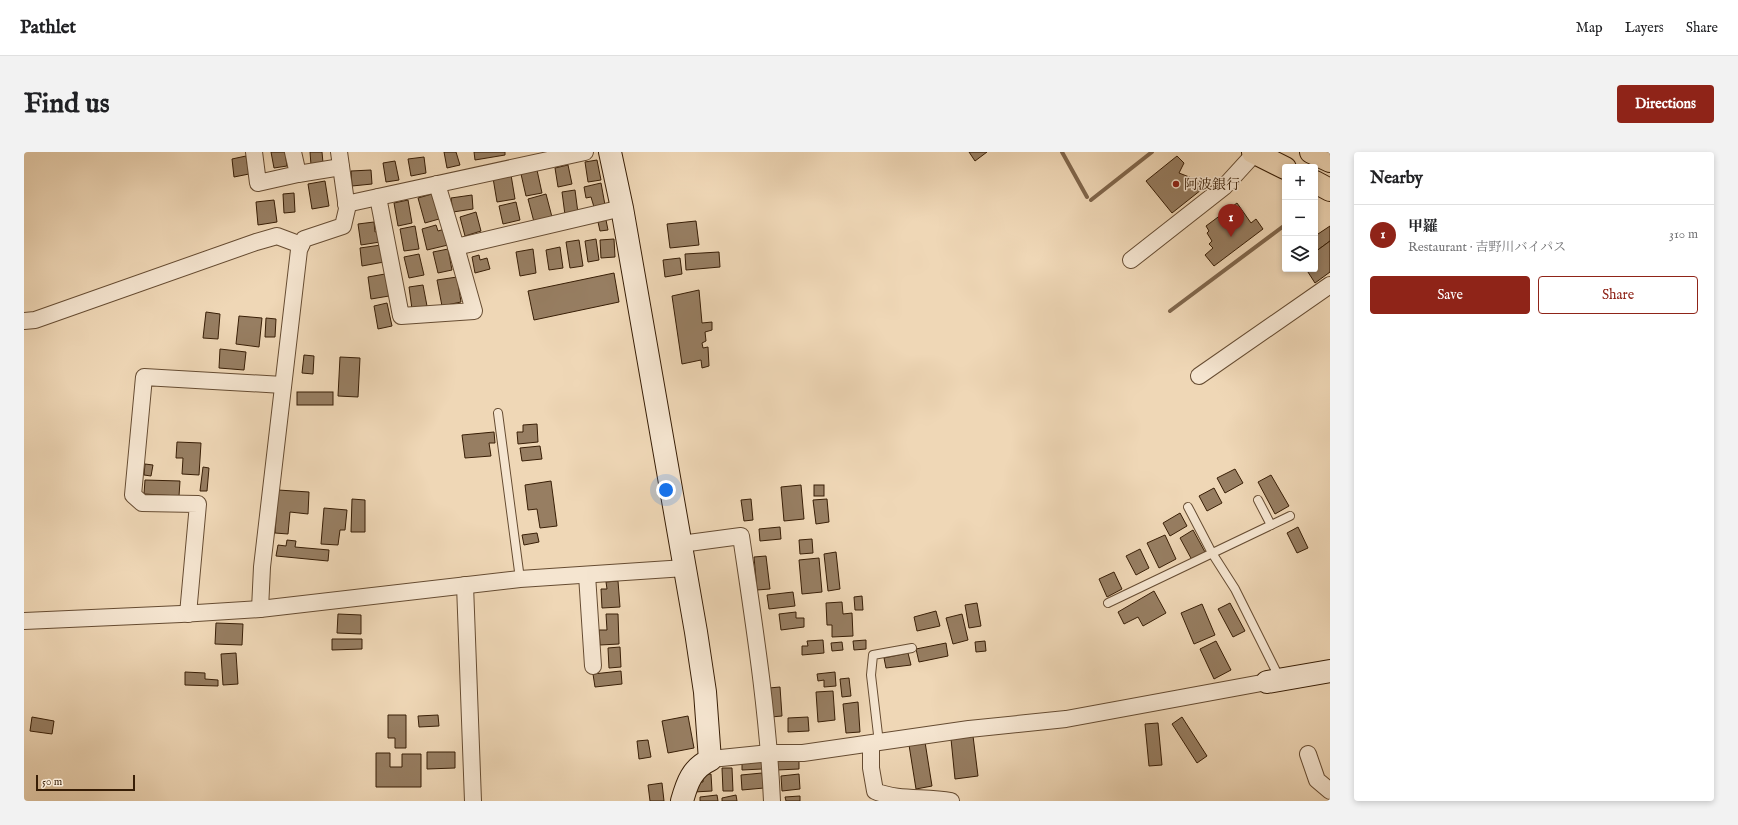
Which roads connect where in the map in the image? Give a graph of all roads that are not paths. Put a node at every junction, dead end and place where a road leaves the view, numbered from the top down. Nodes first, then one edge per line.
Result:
1 (254, 152) edge
2 (293, 152) edge
3 (584, 152) edge
4 (610, 152) edge
5 (1254, 152) edge
6 (1311, 152) edge
7 (340, 160) edge
8 (1330, 161) edge
9 (1282, 166) edge
10 (298, 174) junction
11 (437, 184) junction
12 (1318, 184) edge
13 (1330, 190) edge
14 (378, 197) junction
15 (346, 204) junction
16 (622, 208) junction
17 (301, 245) junction
18 (456, 248) junction
19 (1131, 260) dead end
20 (1330, 285) edge
21 (24, 321) edge
22 (1199, 376) dead end
23 (283, 385) junction
24 (498, 413) dead end
25 (1258, 500) dead end
26 (1188, 507) dead end
27 (1290, 516) dead end
28 (1272, 525) junction
29 (681, 544) junction
30 (1212, 553) junction
31 (685, 568) junction
32 (587, 574) junction
33 (520, 579) junction
34 (465, 585) junction
35 (1108, 602) dead end
36 (260, 609) junction
37 (188, 614) junction
38 (24, 621) edge
39 (912, 648) dead end
40 (593, 666) dead end
41 (1330, 671) edge
42 (1274, 681) junction
43 (875, 743) junction
44 (770, 753) junction
45 (1308, 754) dead end
46 (711, 759) junction
47 (1330, 791) edge
48 (473, 801) edge
49 (682, 801) edge
50 (772, 801) edge
51 (951, 801) edge

1 - 10 street
2 - 10 street
3 - 11 street
4 - 16 street
5 - 9 highway
5 - 19 street
6 - 8 highway
7 - 10 street
7 - 15 street
11 - 14 street
11 - 18 street
12 - 13 highway
14 - 15 street
14 - 18 street
15 - 17 street
16 - 18 street
16 - 29 street
17 - 21 street
17 - 23 street
20 - 22 street
23 - 36 street
23 - 37 street
24 - 33 lane
25 - 28 lane
26 - 30 lane
27 - 28 lane
28 - 30 lane
29 - 31 street
29 - 44 street
30 - 35 lane
30 - 42 lane
31 - 32 street
31 - 46 street
32 - 33 street
32 - 40 street
33 - 34 street
34 - 36 street
34 - 48 street
36 - 37 street
37 - 38 street
39 - 43 lane
41 - 42 street
42 - 43 street
43 - 44 street
43 - 51 street
44 - 46 street
44 - 50 street
45 - 47 street
46 - 49 street

